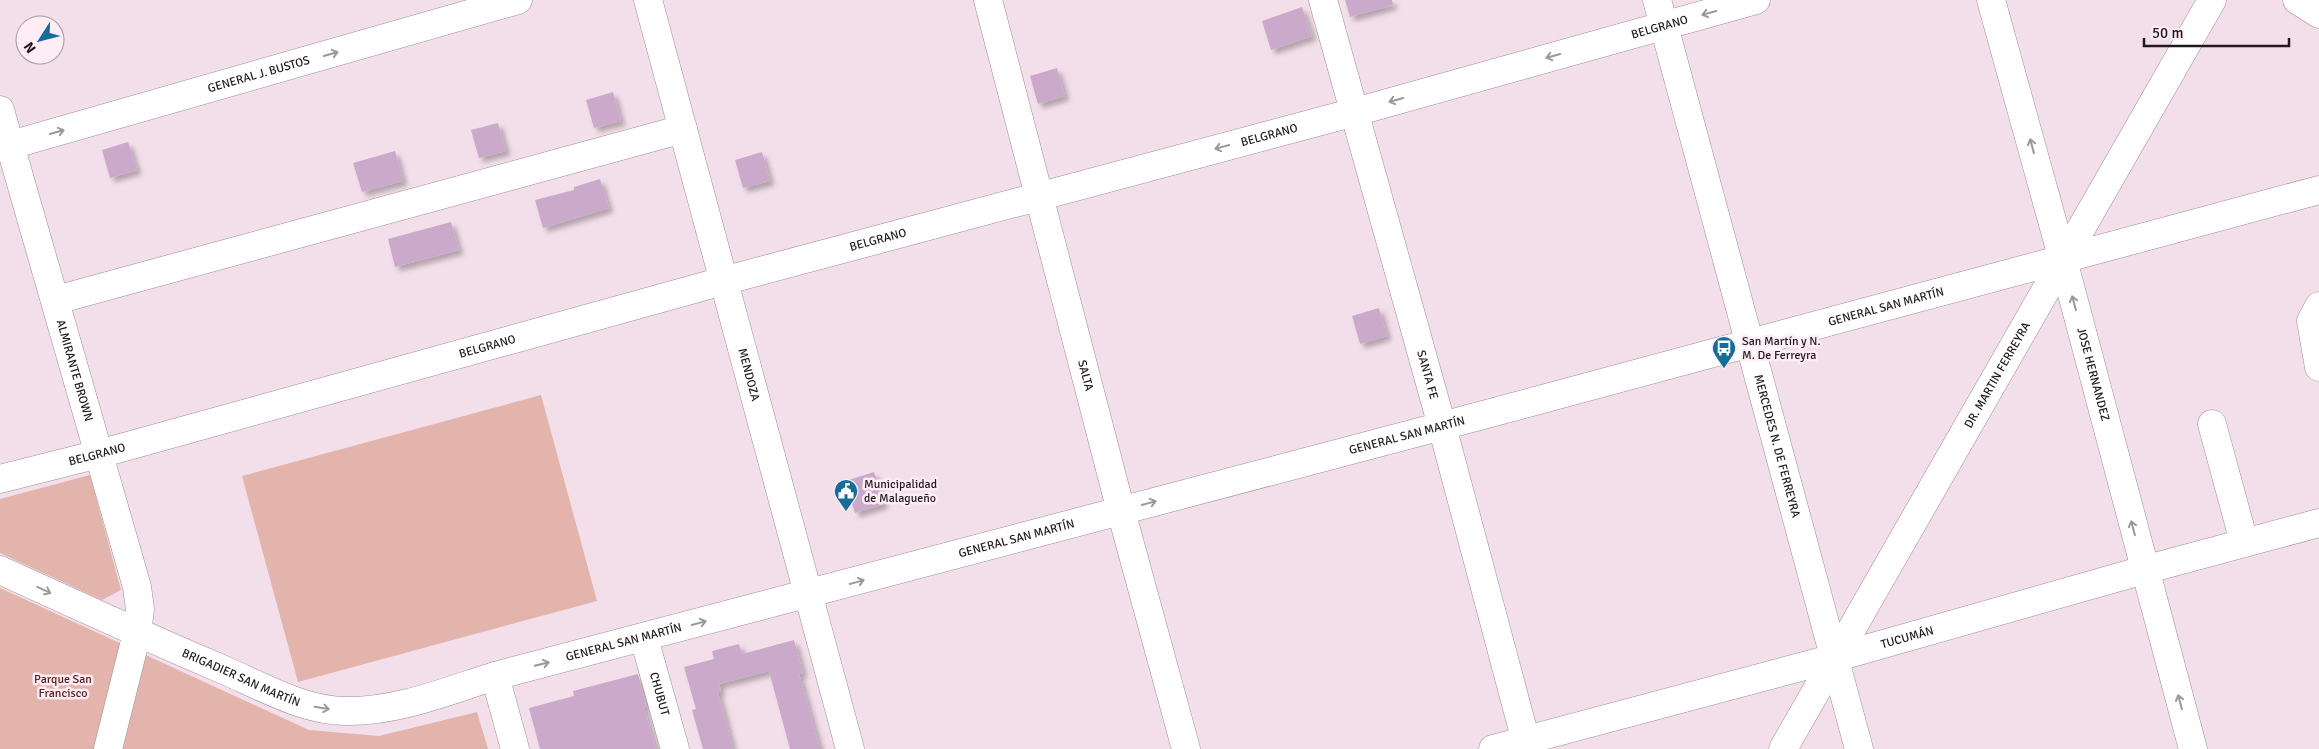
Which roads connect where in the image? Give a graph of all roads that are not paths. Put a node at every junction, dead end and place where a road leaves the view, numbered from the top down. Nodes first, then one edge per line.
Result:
1 (518, 0) edge
2 (648, 0) edge
3 (988, 0) edge
4 (1324, 0) edge
5 (1756, 0) edge
6 (1991, 0) edge
7 (2212, 0) edge
8 (2297, 0) edge
9 (1660, 13) edge
10 (2319, 14) edge
11 (0, 110) edge
12 (1355, 112) junction
13 (683, 128) junction
14 (5, 147) edge
15 (2319, 190) edge
16 (1038, 196) junction
17 (2063, 260) junction
18 (723, 281) junction
19 (56, 300) junction
20 (2319, 306) edge
21 (1749, 343) junction
22 (2319, 367) edge
23 (2212, 424) dead end
24 (1442, 426) junction
25 (99, 454) junction
26 (0, 479) edge
27 (1121, 511) junction
28 (2319, 522) edge
29 (2244, 542) junction
30 (0, 570) edge
31 (2144, 570) junction
32 (808, 595) junction
33 (137, 633) junction
34 (644, 638) junction
35 (1834, 658) junction
36 (495, 676) junction
37 (1527, 745) edge
38 (108, 749) edge
39 (515, 749) edge
40 (676, 749) edge
41 (850, 749) edge
42 (1186, 749) edge
43 (1493, 749) edge
44 (1783, 749) edge
45 (1859, 749) edge
46 (2193, 749) edge

14 -> 1 street, GENERAL J. BUSTOS
2 - 13 street, MENDOZA
3 - 16 street, SALTA
4 - 12 street, SANTA FE
5 -> 9 street, BELGRANO
17 -> 6 street, JOSE HERNANDEZ
7 - 17 street, DR. MARTIN FERREYRA
8 - 10 street
9 -> 12 street, BELGRANO
9 - 21 street, MERCEDES N. DE FERREYRA
11 - 14 street, ALMIRANTE BROWN
12 -> 16 street, BELGRANO
12 - 24 street, SANTA FE
13 - 18 street, MENDOZA
13 - 19 street
14 - 19 street, ALMIRANTE BROWN
15 - 17 street, GENERAL SAN MARTÍN
16 - 18 street, BELGRANO
16 - 27 street, SALTA
17 - 21 street, GENERAL SAN MARTÍN
31 -> 17 street, JOSE HERNANDEZ
17 - 35 street, DR. MARTIN FERREYRA
18 - 25 street, BELGRANO
18 - 32 street, MENDOZA
19 - 25 street, ALMIRANTE BROWN
20 - 22 street
21 - 24 street, GENERAL SAN MARTÍN
21 - 35 street, MERCEDES N. DE FERREYRA
23 - 29 street
27 -> 24 street, GENERAL SAN MARTÍN
24 - 37 street, SANTA FE
25 - 26 street, BELGRANO
25 - 33 street, ALMIRANTE BROWN
32 -> 27 street, GENERAL SAN MARTÍN
27 - 42 street, SALTA
28 - 29 street, TUCUMÁN
29 - 31 street, TUCUMÁN
30 -> 33 street, BRIGADIER SAN MARTÍN
31 - 35 street, TUCUMÁN
46 -> 31 street, JOSE HERNANDEZ
34 -> 32 street, GENERAL SAN MARTÍN
32 - 41 street, MENDOZA
33 -> 36 street, BRIGADIER SAN MARTÍN
33 - 38 street, ALMIRANTE BROWN
36 -> 34 street, GENERAL SAN MARTÍN
34 - 40 street, CHUBUT
35 - 37 street, TUCUMÁN
35 - 44 street, DR. MARTIN FERREYRA
35 - 45 street, MERCEDES N. DE FERREYRA
36 - 39 street
37 - 43 street, TUCUMÁN

